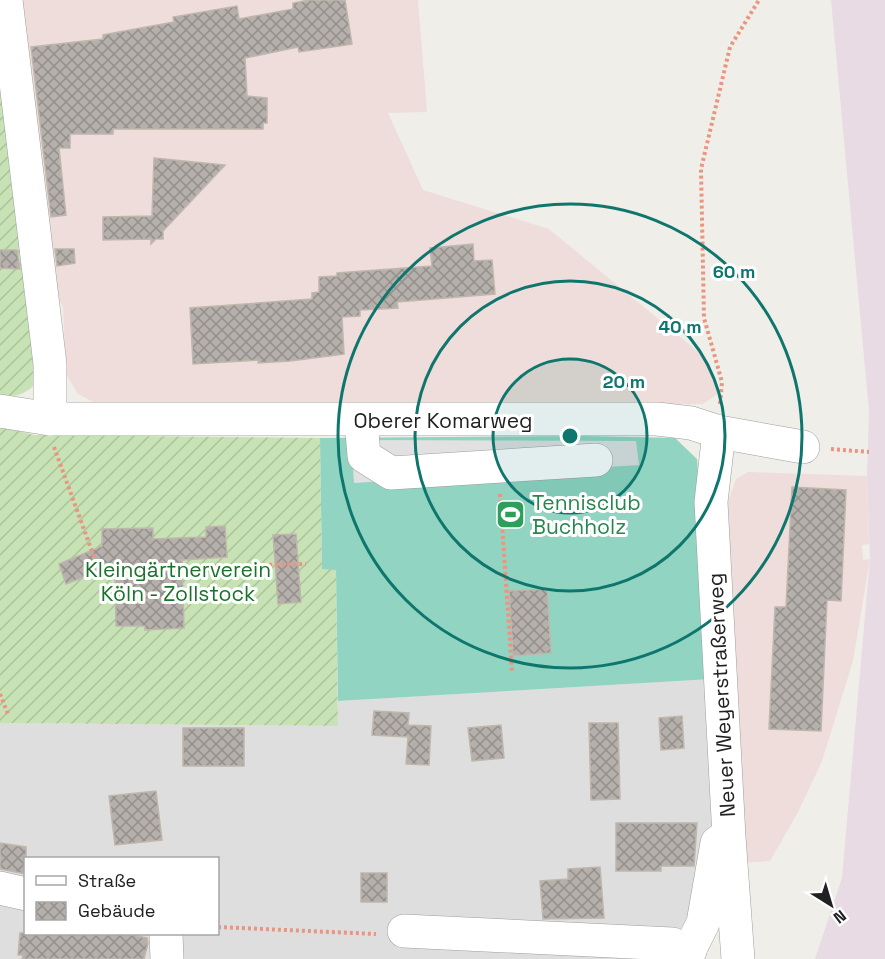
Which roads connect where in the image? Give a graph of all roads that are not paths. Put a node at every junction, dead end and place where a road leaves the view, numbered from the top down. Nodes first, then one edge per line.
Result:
1 (6, 0) edge
2 (0, 411) edge
3 (47, 418) junction
4 (361, 420) junction
5 (719, 432) junction
6 (803, 447) road end
7 (596, 460) dead end
8 (729, 837) junction
9 (0, 888) edge
10 (24, 894) edge
11 (404, 931) road end
12 (166, 935) edge
13 (688, 955) edge
14 (167, 959) edge
15 (738, 959) edge

1 - 3 street
2 - 3 street, Oberer Komarweg
3 - 4 street, Oberer Komarweg
4 - 5 street, Oberer Komarweg
4 - 7 street
5 - 6 street, Oberer Komarweg
5 - 8 street, Neuer Weyerstraßerweg
8 - 13 street
8 - 15 street, Neuer Weyerstraßerweg
9 - 10 street
11 - 13 street
12 - 14 street

